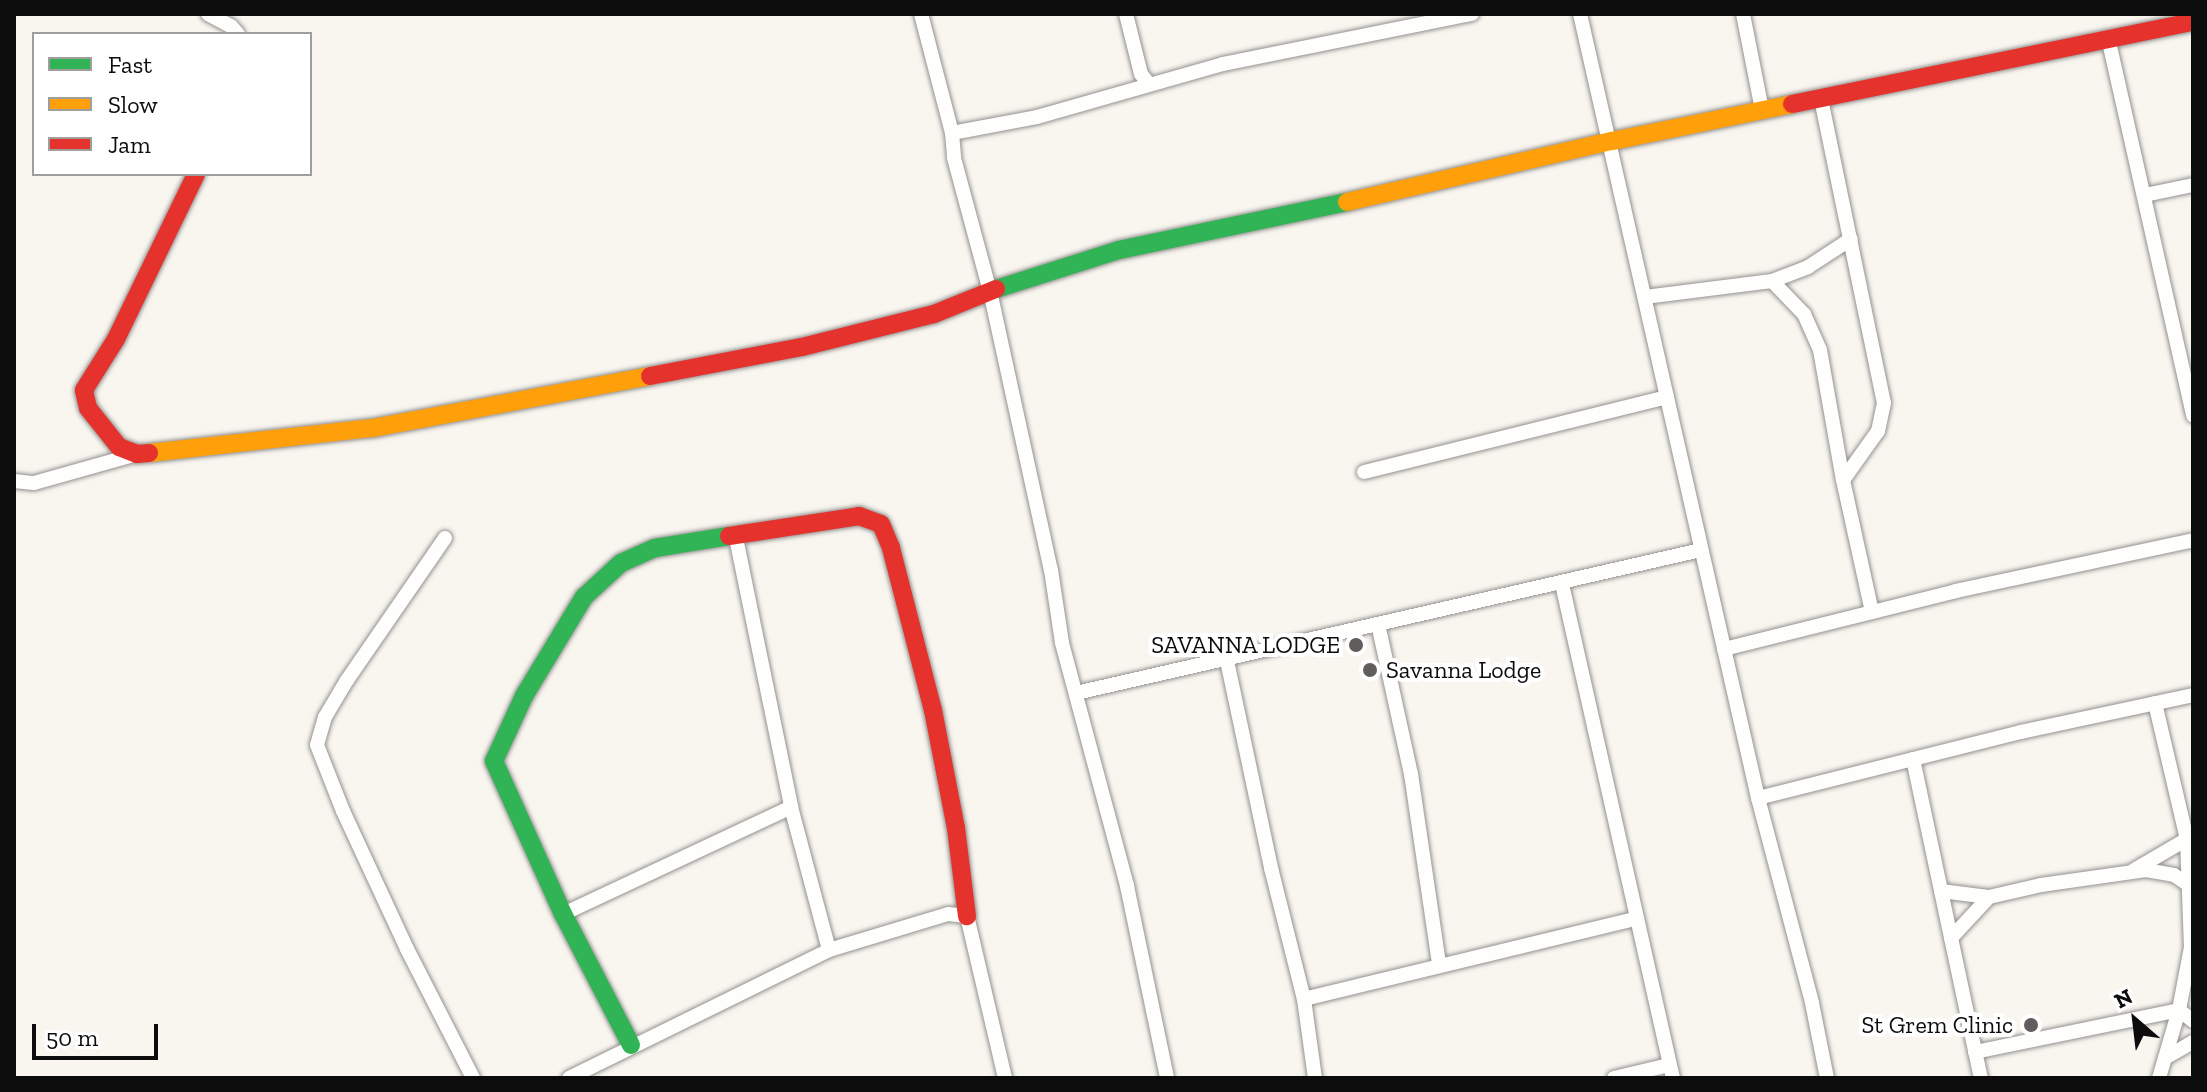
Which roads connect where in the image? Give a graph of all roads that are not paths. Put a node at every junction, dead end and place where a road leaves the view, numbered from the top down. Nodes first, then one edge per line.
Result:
1 (208, 14) edge
2 (921, 14) edge
3 (1126, 14) edge
4 (1472, 14) edge
5 (1580, 14) edge
6 (1743, 14) edge
7 (1418, 20) edge
8 (2193, 22) edge
9 (236, 32) edge
10 (2109, 42) junction
11 (1148, 83) junction
12 (1821, 99) junction
13 (1762, 110) junction
14 (952, 133) junction
15 (1612, 141) junction
16 (195, 176) edge
17 (2193, 185) edge
18 (2145, 195) junction
19 (1851, 239) junction
20 (1772, 281) junction
21 (990, 291) junction
22 (1645, 297) junction
23 (1667, 397) junction
24 (2193, 416) edge
25 (137, 454) junction
26 (1364, 472) dead end
27 (1843, 480) junction
28 (14, 481) edge
29 (735, 533) junction
30 (445, 538) dead end
31 (2193, 540) edge
32 (1701, 550) junction
33 (1562, 584) junction
34 (1872, 612) junction
35 (1378, 624) junction
36 (1724, 649) junction
37 (1226, 656) junction
38 (1076, 693) junction
39 (2193, 695) edge
40 (2155, 703) junction
41 (1913, 759) junction
42 (1758, 798) junction
43 (791, 807) junction
44 (2187, 839) junction
45 (2134, 870) junction
46 (2189, 885) junction
47 (1941, 891) junction
48 (1989, 897) junction
49 (563, 914) junction
50 (967, 916) junction
51 (1635, 919) junction
52 (1951, 938) junction
53 (829, 950) junction
54 (1439, 964) junction
55 (1304, 999) junction
56 (2179, 1010) junction
57 (2193, 1021) edge
58 (2193, 1042) edge
59 (631, 1045) junction
60 (1975, 1052) junction
61 (2165, 1058) junction
62 (1671, 1071) edge
63 (473, 1078) edge
64 (569, 1078) edge
65 (1005, 1078) edge
66 (1167, 1078) edge
67 (1315, 1078) edge
68 (1614, 1078) edge
69 (1827, 1078) edge
70 (1981, 1078) edge
71 (2159, 1078) edge

1 - 9 street
2 - 14 street
3 - 11 street
4 - 7 street
5 - 15 street
6 - 13 street
7 - 11 street
8 - 10 street
10 - 12 street
10 - 18 street
11 - 14 street
12 - 13 street
12 - 19 street
13 - 15 street
14 - 21 street
15 - 21 street
15 - 22 street
16 - 25 street
17 - 18 street
18 - 24 street
19 - 20 street
19 - 27 street
20 - 22 street
20 - 27 street
21 - 25 street
21 - 38 street
22 - 23 street
23 - 26 street
23 - 32 street
25 - 28 street
27 - 34 street
29 - 43 street
29 - 49 street
29 - 50 street
30 - 63 street
31 - 34 street
32 - 33 street
32 - 36 street
33 - 35 street
33 - 51 street
34 - 36 street
35 - 37 street
35 - 54 street
36 - 42 street
37 - 38 street
37 - 55 street
38 - 66 street
39 - 40 street
40 - 41 street
40 - 44 street
41 - 42 street
41 - 47 street
42 - 69 street
43 - 49 street
43 - 53 street
44 - 45 street
44 - 46 street
45 - 46 street
45 - 48 street
46 - 56 street
47 - 48 street
47 - 52 street
48 - 52 street
49 - 59 street
50 - 53 street
50 - 65 street
51 - 54 street
51 - 62 street
52 - 60 street
53 - 59 street
54 - 55 street
55 - 67 street
56 - 57 street
56 - 60 street
56 - 61 street
58 - 61 street
59 - 64 street
60 - 70 street
61 - 71 street
62 - 68 street

